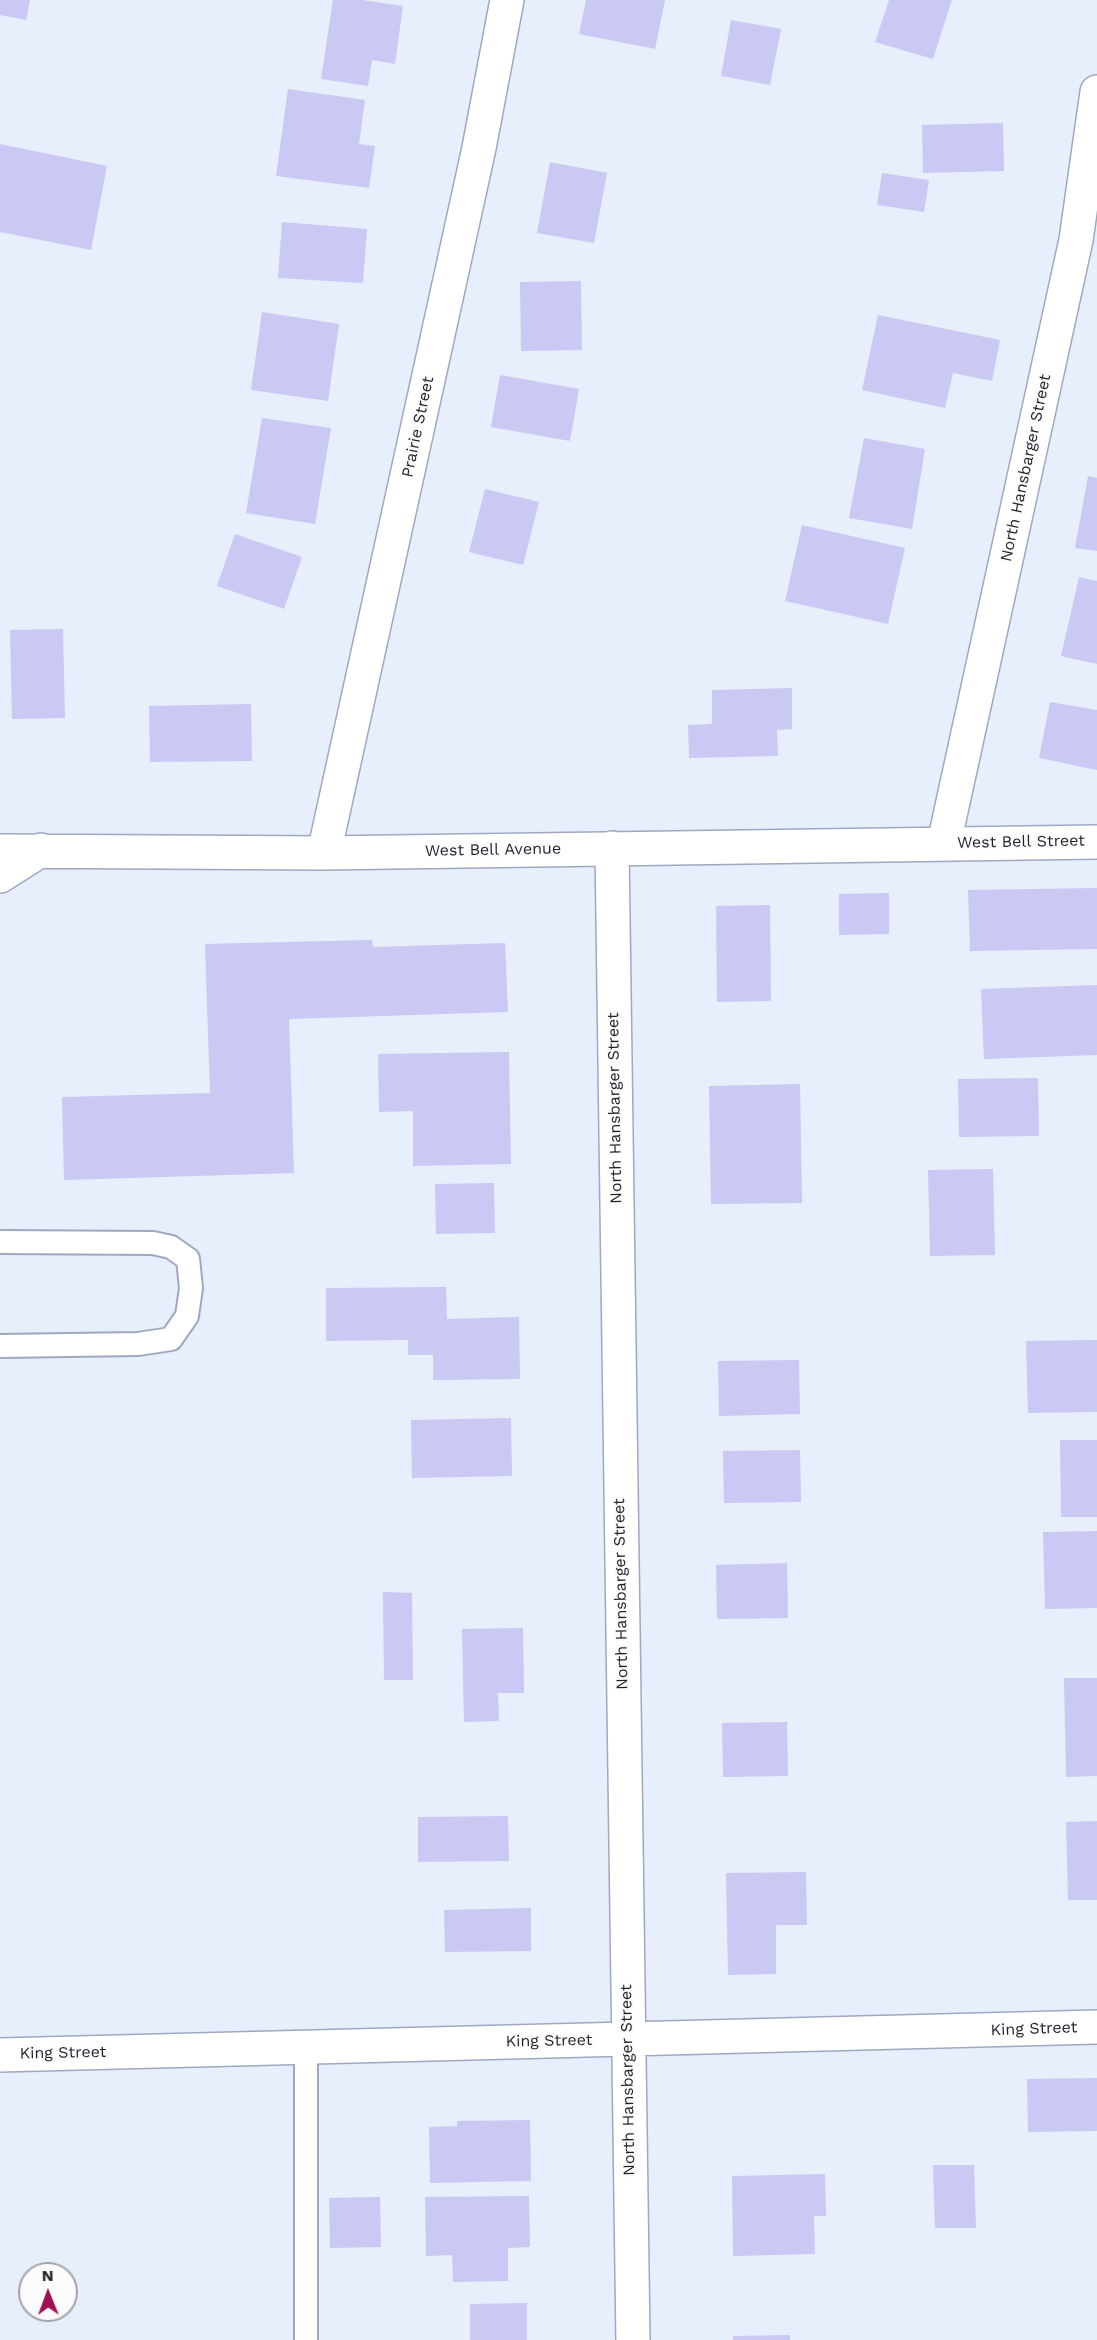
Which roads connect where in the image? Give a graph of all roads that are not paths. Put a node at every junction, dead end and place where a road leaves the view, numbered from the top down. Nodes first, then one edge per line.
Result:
1 (507, 0) edge
2 (1097, 92) edge
3 (1097, 842) edge
4 (944, 843) junction
5 (612, 848) junction
6 (41, 850) junction
7 (0, 851) edge
8 (324, 853) junction
9 (0, 876) edge
10 (0, 1242) edge
11 (0, 1346) edge
12 (1097, 2027) edge
13 (627, 2040) junction
14 (306, 2047) junction
15 (0, 2055) edge
16 (306, 2340) edge
17 (633, 2340) edge

1 - 8 street, Prairie Street
2 - 4 street, North Hansbarger Street
3 - 4 street, West Bell Street
4 - 5 street, West Bell Avenue
5 - 8 street, West Bell Avenue
5 - 13 street, North Hansbarger Street
6 - 7 street, West Bell Avenue
6 - 8 street, West Bell Avenue
6 - 9 street
10 - 11 lane
12 - 13 street, King Street
13 - 14 street, King Street
13 - 17 street, North Hansbarger Street
14 - 15 street, King Street
14 - 16 lane

